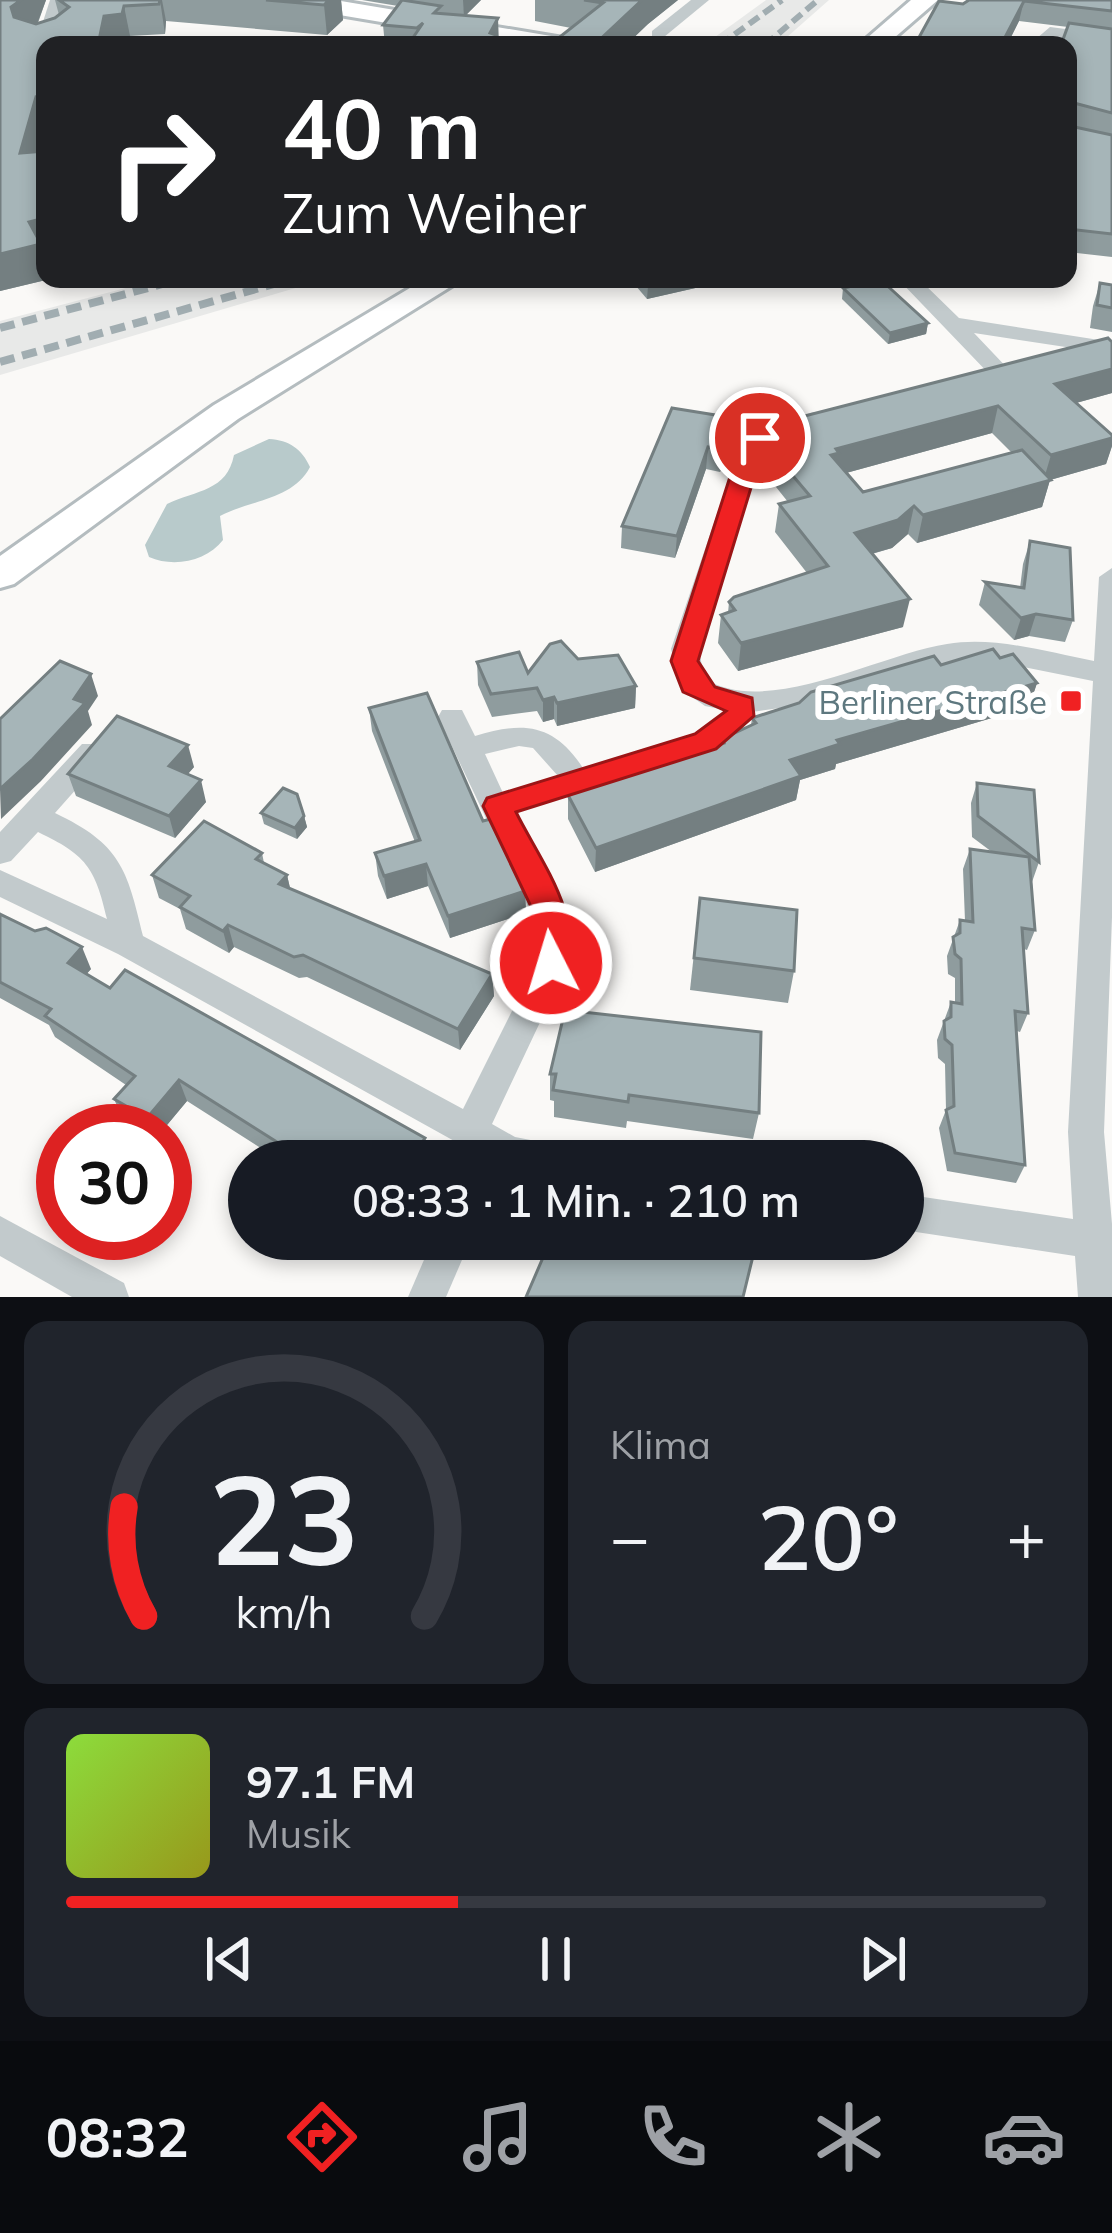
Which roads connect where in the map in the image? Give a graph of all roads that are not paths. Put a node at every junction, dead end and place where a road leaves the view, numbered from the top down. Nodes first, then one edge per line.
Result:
1 (58, 0) edge
2 (292, 0) edge
3 (701, 0) edge
4 (926, 0) edge
5 (361, 4) edge
6 (658, 34) dead end
7 (42, 36) edge
8 (518, 36) edge
9 (882, 36) edge
10 (1046, 36) edge
11 (1111, 38) edge
12 (432, 288) edge
13 (917, 288) edge
14 (955, 324) junction
15 (1109, 348) edge
16 (842, 412) edge
17 (0, 575) edge
18 (1112, 578) edge
19 (1105, 674) junction
20 (742, 705) junction
21 (452, 717) dead end
22 (106, 736) edge
23 (467, 749) junction
24 (1106, 772) edge
25 (577, 782) junction
26 (498, 806) junction
27 (34, 816) junction
28 (0, 852) edge
29 (0, 883) edge
30 (129, 944) junction
31 (470, 1133) junction
32 (480, 1140) edge
33 (924, 1215) edge
34 (0, 1235) edge
35 (1102, 1241) edge
36 (443, 1260) edge
37 (110, 1297) edge
38 (427, 1297) edge
39 (1097, 1297) edge

1 - 7 street
2 - 5 main road
3 - 6 street
4 - 9 main road
5 - 8 main road
10 - 11 street
12 - 17 main road
13 - 14 street
14 - 15 street
14 - 15 street
16 - 20 street
18 - 19 street
19 - 20 street
19 - 24 street
20 - 25 street
21 - 23 street
22 - 27 street
23 - 25 street
23 - 26 street
24 - 35 street
25 - 26 street
26 - 31 street
27 - 28 street
27 - 30 street
29 - 30 street
30 - 31 street
31 - 32 street
33 - 35 street
34 - 37 street
35 - 39 street
36 - 38 street

